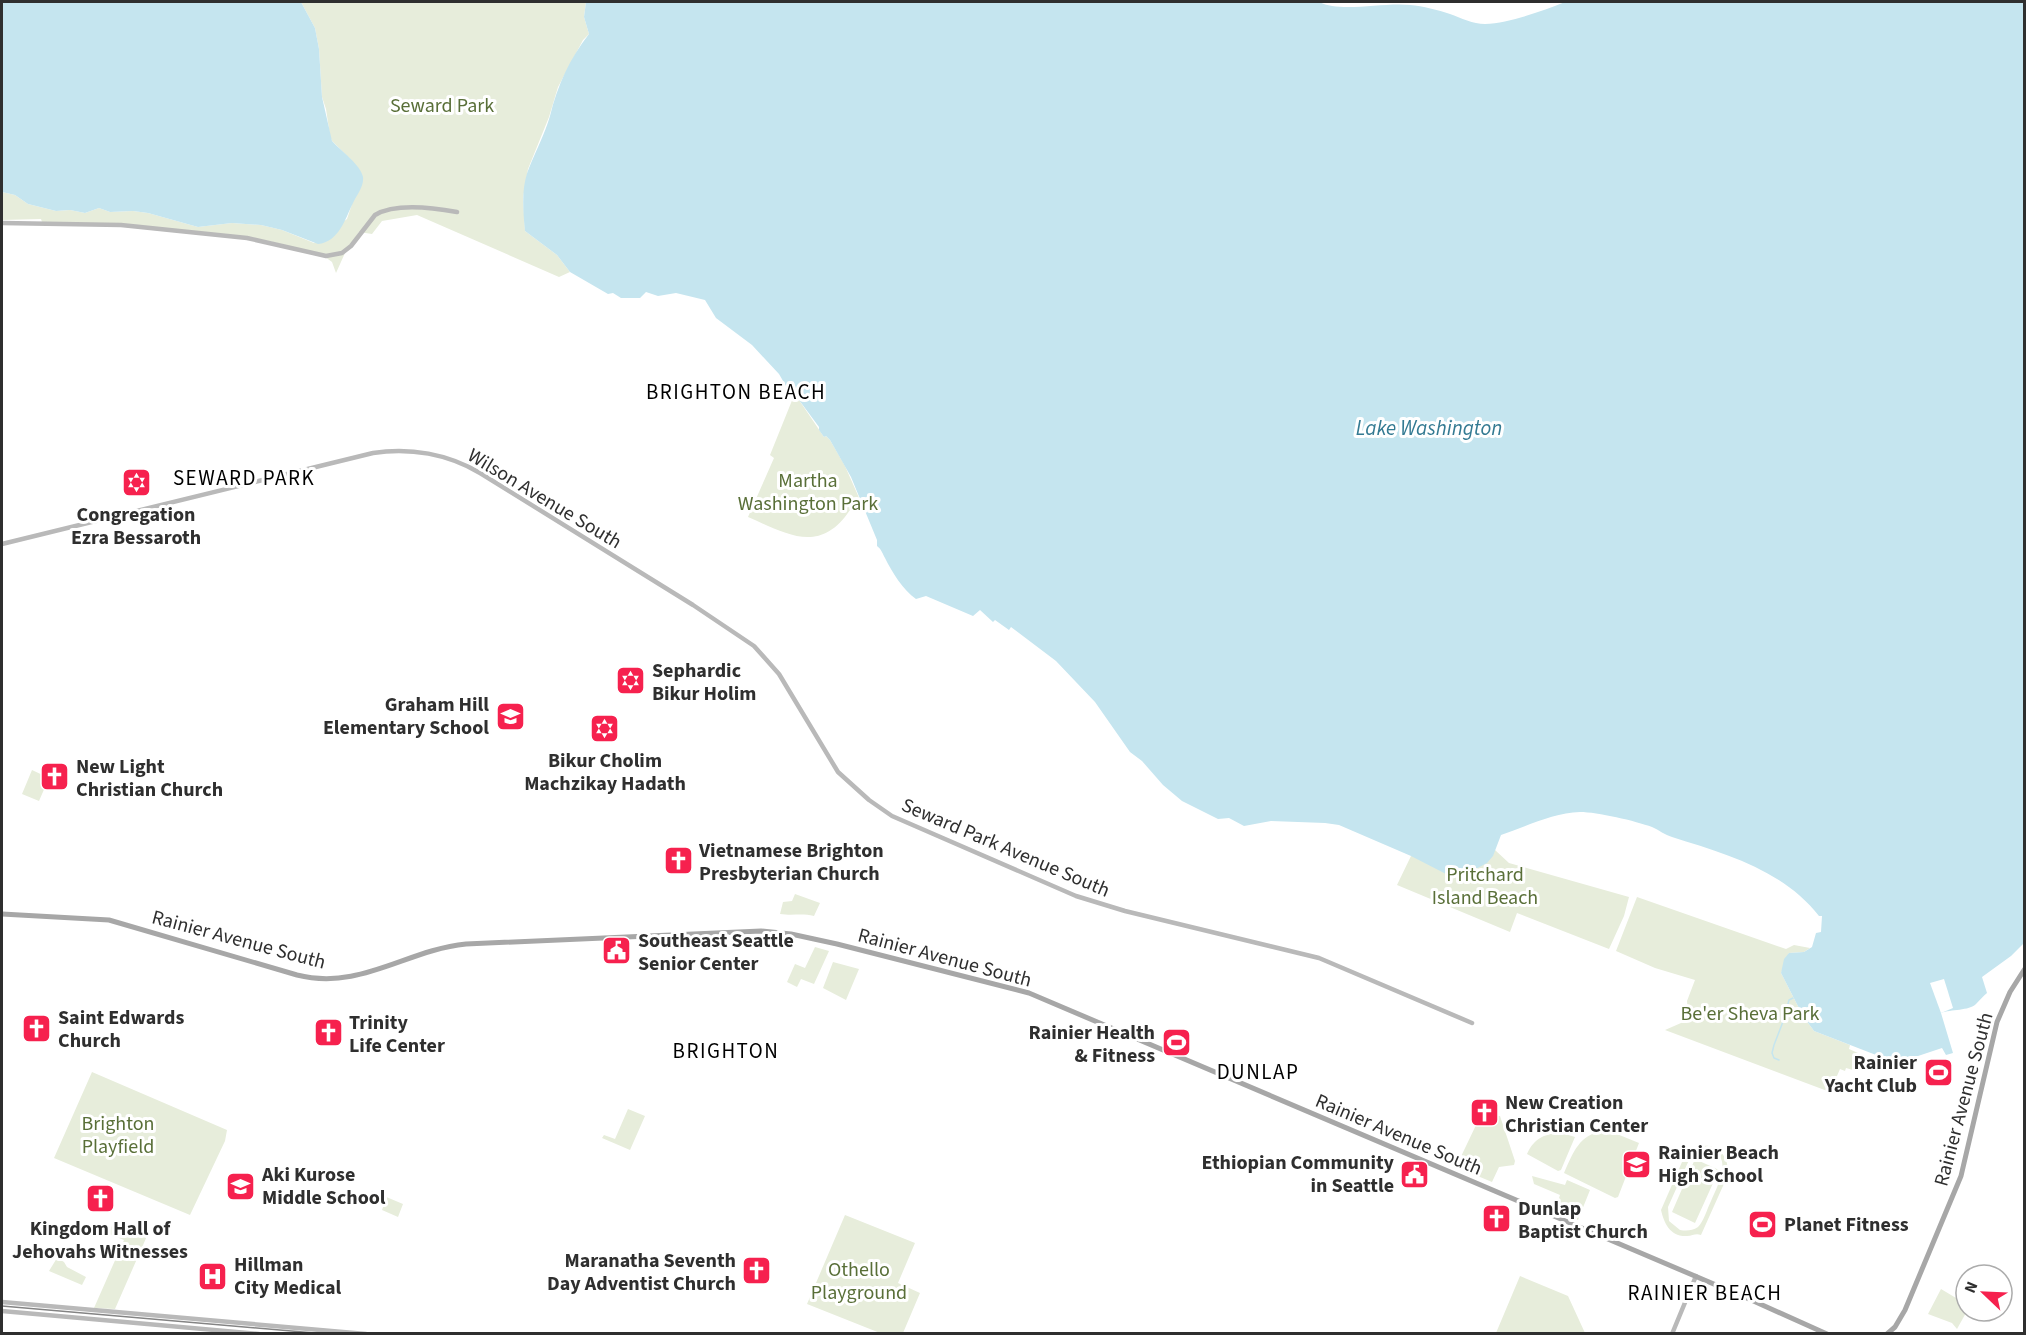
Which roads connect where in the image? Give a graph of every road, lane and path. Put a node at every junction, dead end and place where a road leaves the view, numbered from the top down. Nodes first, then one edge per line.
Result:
1 (457, 212) dead end
2 (2, 223) edge
3 (2, 544) edge
4 (648, 578) joint
5 (2, 914) edge
6 (2025, 970) edge
7 (1472, 1023) dead end
8 (1696, 1276) junction
9 (2, 1302) edge
10 (2, 1311) edge
11 (259, 1334) edge
12 (366, 1334) edge
13 (1672, 1334) edge
14 (1827, 1334) edge
15 (1887, 1334) edge

1 - 2 main road
3 - 4 main road, Wilson Avenue South
4 - 7 main road, Seward Park Avenue South
5 - 8 main road, Rainier Avenue South
6 - 15 main road, Rainier Avenue South
8 - 13 main road
8 - 14 main road, Rainier Avenue South
9 - 12 main road
10 - 11 main road

